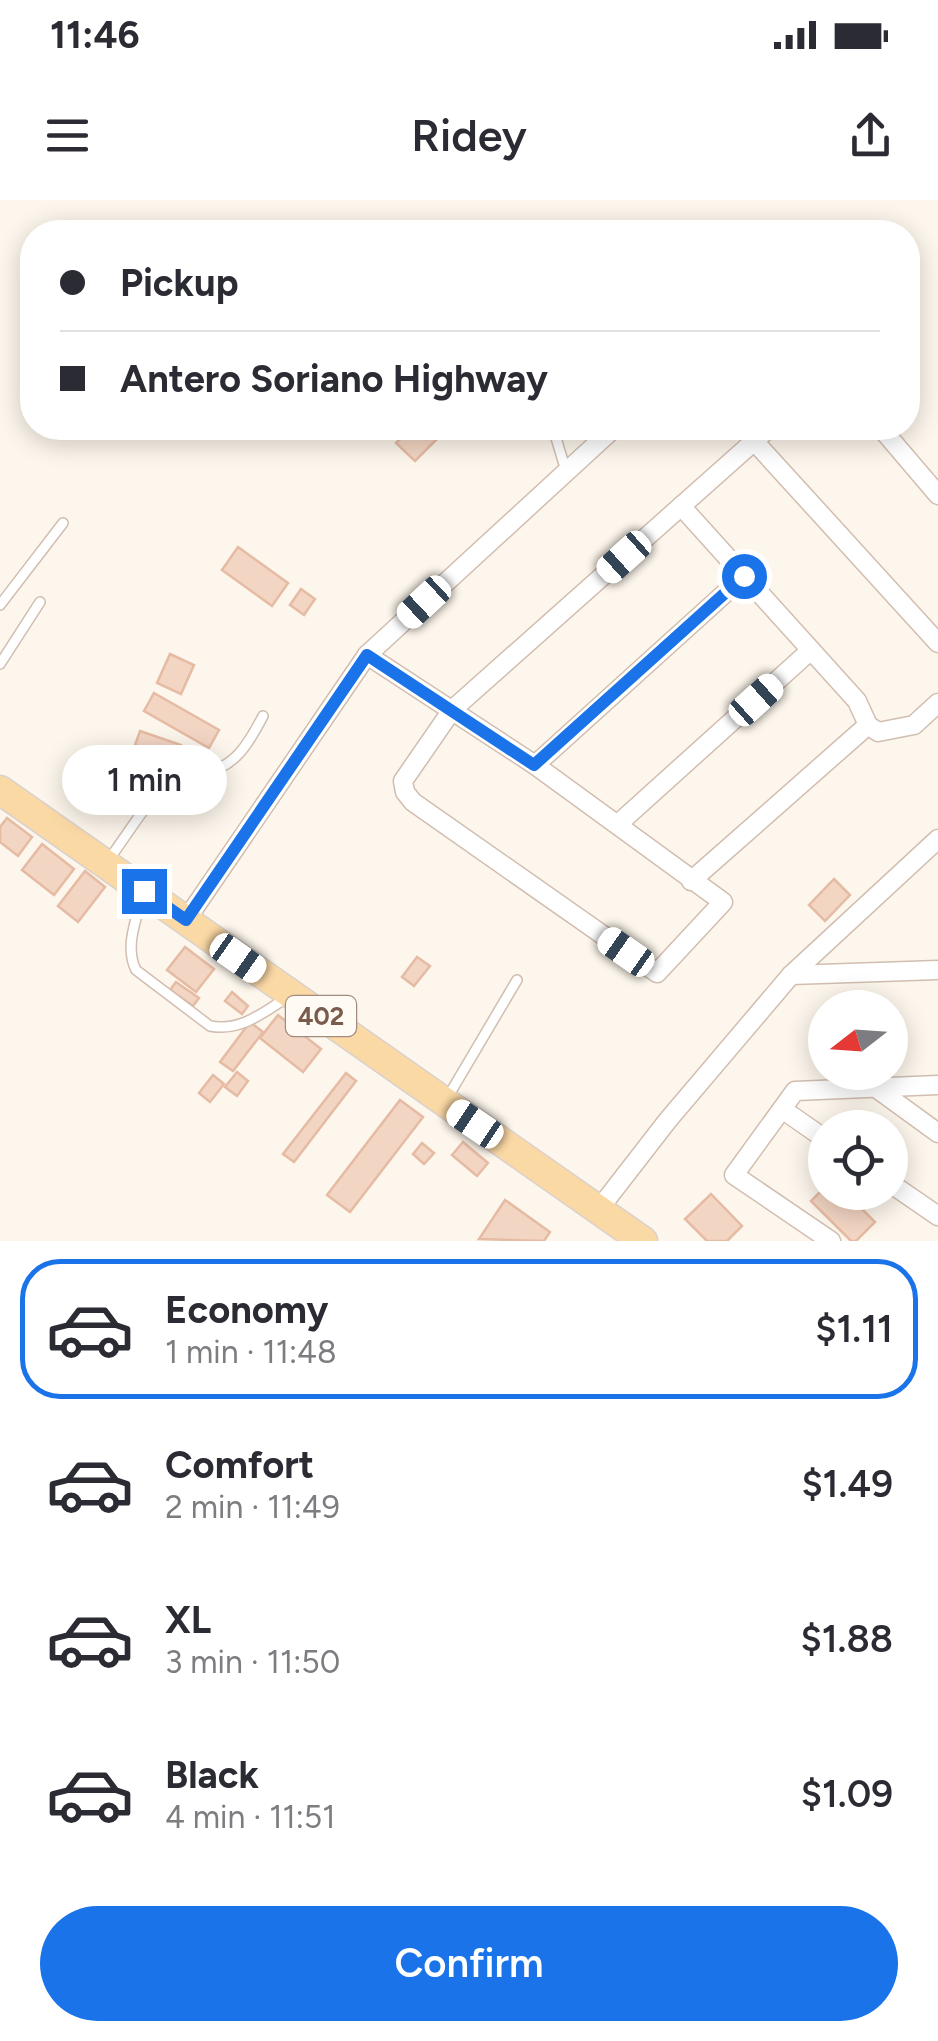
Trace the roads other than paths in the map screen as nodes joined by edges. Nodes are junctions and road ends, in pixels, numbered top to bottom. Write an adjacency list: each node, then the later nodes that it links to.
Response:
1 (557, 440): 5 (lane)
2 (601, 440): 5 (street)
3 (891, 440): 6 (street)
4 (754, 441): 7 (street); 12 (street)
5 (566, 471): 14 (street)
6 (938, 495)
7 (681, 506): 9 (street); 17 (street)
8 (63, 523): 11 (lane)
9 (744, 576): 13 (street); 20 (street)
10 (40, 602): 15 (lane)
11 (0, 605)
12 (938, 643)
13 (811, 650): 19 (street); 22 (street)
14 (367, 655): 17 (street); 27 (street)
15 (0, 664)
16 (938, 703): 19 (street)
17 (452, 710): 20 (street); 25 (street)
18 (263, 716): 24 (lane)
19 (868, 725): 25 (street)
20 (534, 765): 22 (street)
21 (0, 790): 24 (main road, 402)
22 (618, 824): 25 (street)
23 (936, 844): 29 (street)
24 (105, 864): 26 (main road, 402)
25 (690, 881)
26 (144, 891): 27 (main road, 402); 31 (lane)
27 (186, 920): 31 (main road, 402)
28 (938, 970): 29 (street)
29 (791, 975): 41 (street)
30 (516, 980): 36 (lane)
31 (291, 995): 36 (main road, 402)
32 (938, 1085): 33 (street)
33 (908, 1086)
34 (822, 1090): 37 (street)
35 (879, 1090): 39 (street)
36 (444, 1102): 41 (main road, 402)
37 (782, 1110): 38 (street); 44 (street)
38 (808, 1128)
39 (938, 1133)
40 (908, 1195): 42 (street)
41 (600, 1209): 43 (main road, 402)
42 (938, 1216)
43 (643, 1241)
44 (831, 1241)

